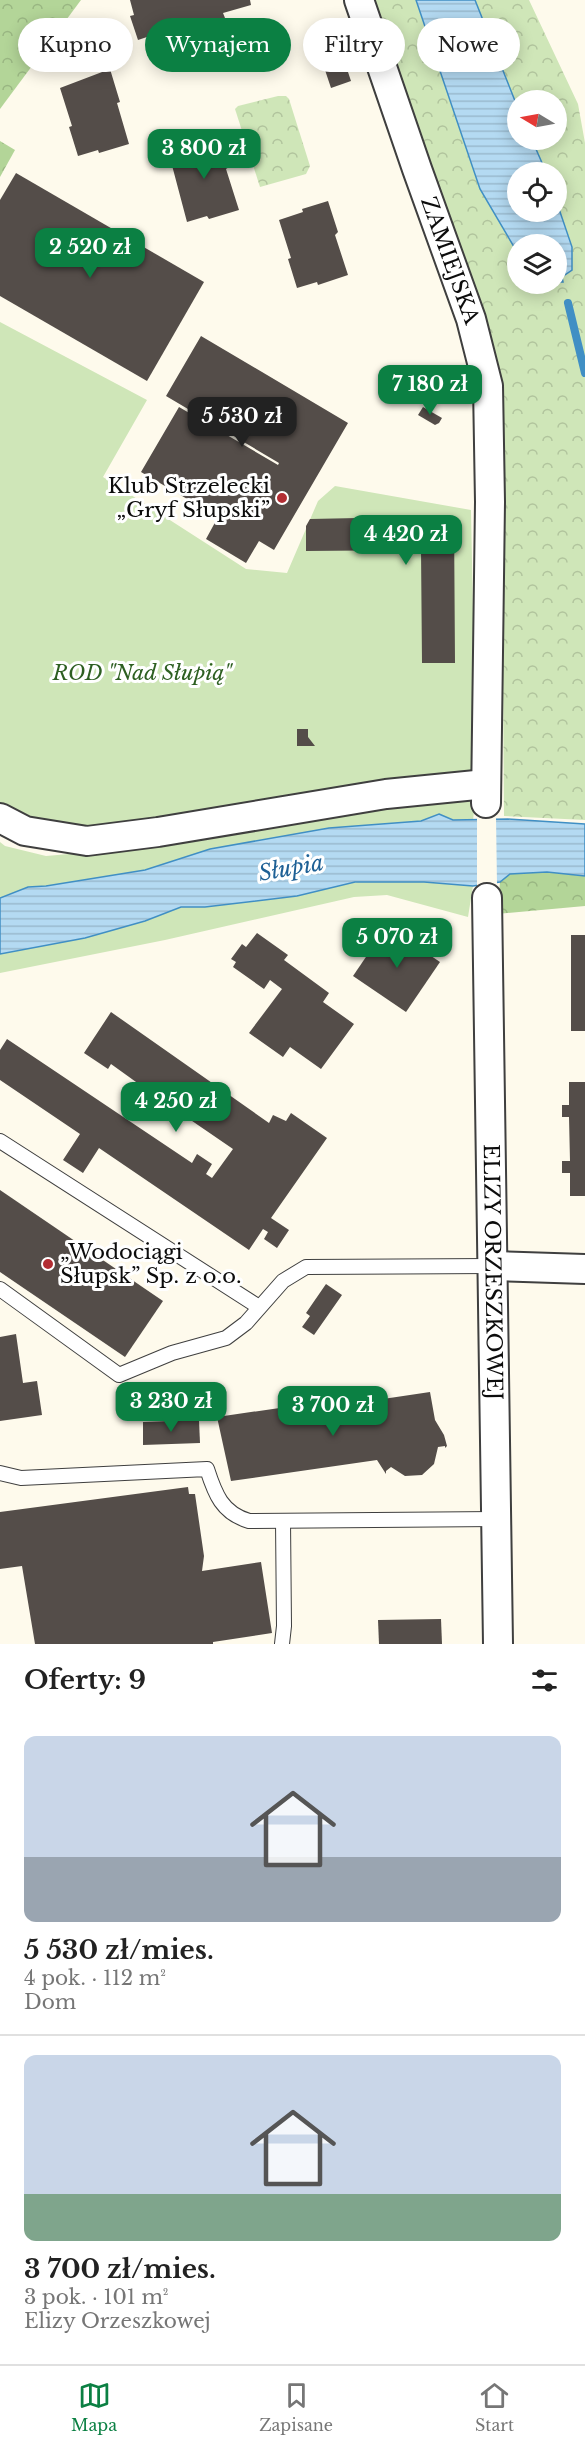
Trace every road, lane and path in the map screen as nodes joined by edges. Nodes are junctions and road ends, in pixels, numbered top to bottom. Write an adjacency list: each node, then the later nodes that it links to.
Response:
1 (359, 0): 2 (street, ZAMIEJSKA)
2 (0, 818)
3 (487, 898): 5 (street, ELIZY ORZESZKOWEJ)
4 (0, 1141): 8 (lane)
5 (492, 1266): 6 (street); 8 (lane); 10 (street, ELIZY ORZESZKOWEJ)
6 (585, 1269)
7 (0, 1289): 8 (lane)
8 (259, 1307)
9 (0, 1473): 11 (lane)
10 (496, 1520): 11 (lane); 13 (street, ELIZY ORZESZKOWEJ)
11 (283, 1521): 12 (lane)
12 (282, 1644)
13 (498, 1644)

